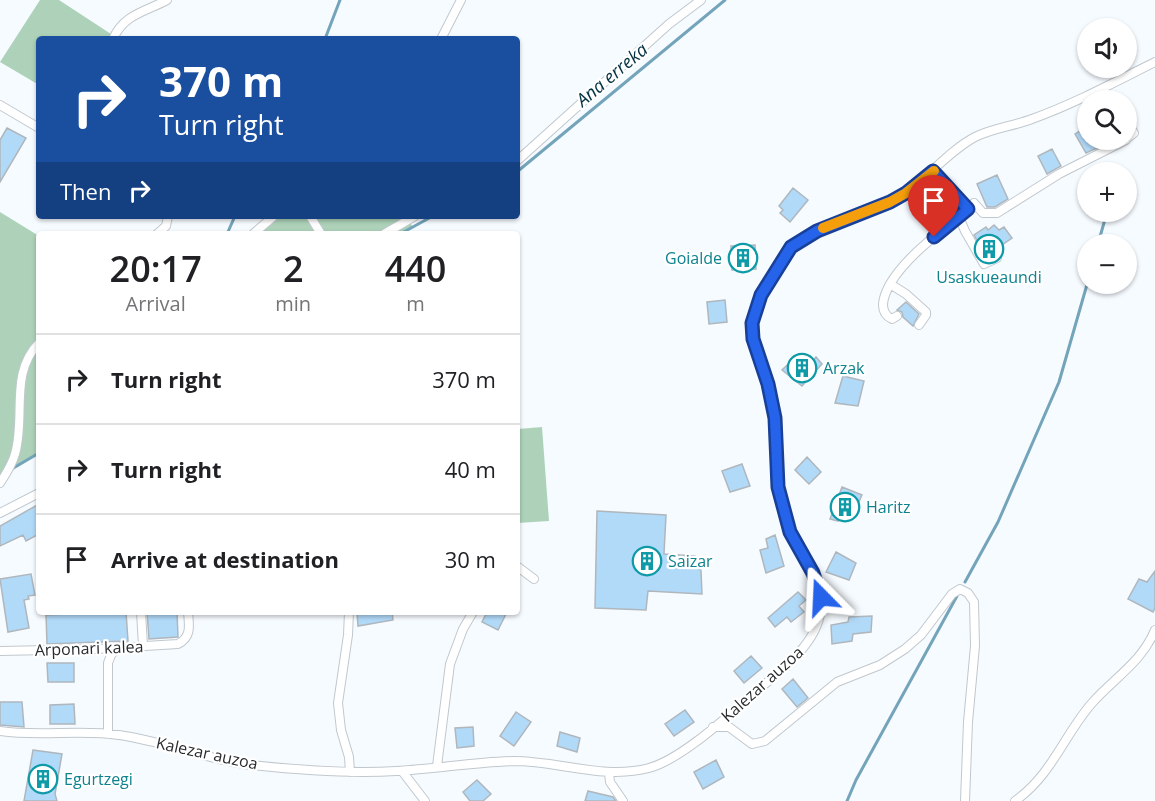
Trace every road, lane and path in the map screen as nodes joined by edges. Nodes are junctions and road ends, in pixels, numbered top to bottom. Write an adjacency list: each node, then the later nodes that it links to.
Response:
1 (167, 0): 4 (street)
2 (461, 0): 5 (street)
3 (702, 0): 10 (street)
4 (115, 36)
5 (443, 36)
6 (1155, 62): 11 (street, Kalezar auzoa)
7 (0, 105): 8 (street)
8 (36, 126)
9 (1105, 150): 12 (street)
10 (520, 158)
11 (933, 171): 12 (street); 38 (street, Kalezar auzoa)
12 (968, 209): 13 (street)
13 (959, 217): 18 (street); 19 (street)
14 (270, 219): 16 (street)
15 (410, 219): 17 (street)
16 (256, 231)
17 (389, 231)
18 (997, 258)
19 (890, 284): 20 (street); 21 (street)
20 (897, 316)
21 (919, 325)
22 (36, 346): 23 (street)
23 (0, 483)
24 (36, 495): 25 (street)
25 (0, 513)
26 (520, 568): 27 (street)
27 (534, 579)
28 (141, 615): 33 (street)
29 (188, 615): 33 (street, Arponari kalea)
30 (349, 615): 43 (street)
31 (471, 615): 41 (street)
32 (1155, 630): 49 (street)
33 (143, 646): 34 (street, Arponari kalea)
34 (118, 647): 35 (street, Arponari kalea); 37 (street)
35 (96, 649): 36 (street, Arponari kalea); 37 (street)
36 (0, 651)
37 (108, 663): 40 (street)
38 (712, 727): 44 (street, Kalezar auzoa); 45 (street, Kalezar auzoa)
39 (0, 731): 40 (street, Kalezar auzoa)
40 (108, 734): 43 (street, Kalezar auzoa)
41 (437, 766): 42 (street, Kalezar auzoa); 44 (street, Kalezar auzoa)
42 (402, 771): 43 (street, Kalezar auzoa); 46 (street)
43 (350, 772)
44 (609, 772): 47 (street)
45 (965, 798): 48 (street, Kalezar auzoa)
46 (425, 801)
47 (623, 801)
48 (958, 801)
49 (1015, 801)

